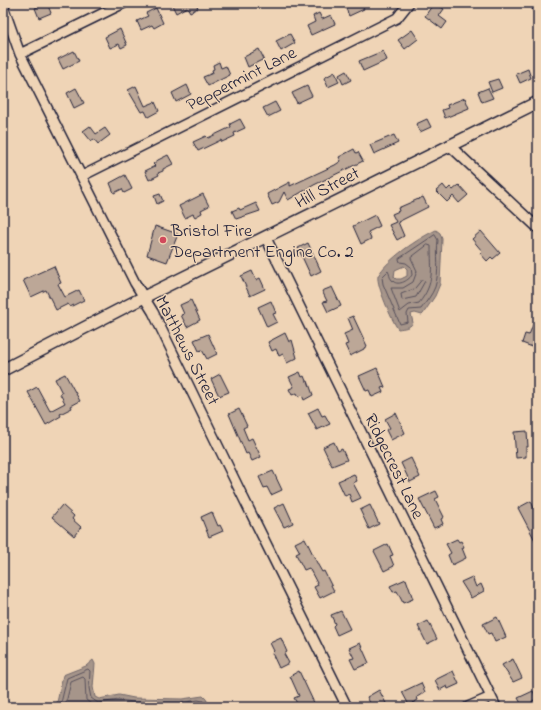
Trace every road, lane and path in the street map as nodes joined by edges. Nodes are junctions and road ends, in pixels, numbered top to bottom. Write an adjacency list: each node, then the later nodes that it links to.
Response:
1 (124, 3): 4 (street)
2 (409, 3): 7 (street, Peppermint Lane)
3 (3, 6): 4 (street, Matthews Street)
4 (20, 54): 7 (street, Matthews Street)
5 (538, 102): 6 (street, Hill Street)
6 (449, 145): 8 (street); 9 (street, Hill Street)
7 (82, 176): 10 (street, Matthews Street)
8 (538, 228)
9 (266, 238): 10 (street, Hill Street); 12 (street, Ridgecrest Lane)
10 (144, 297): 11 (street, Hill Street); 13 (street, Matthews Street)
11 (3, 370)
12 (491, 697): 14 (street); 15 (street, Ridgecrest Lane)
13 (347, 707)
14 (468, 707)
15 (496, 707)

